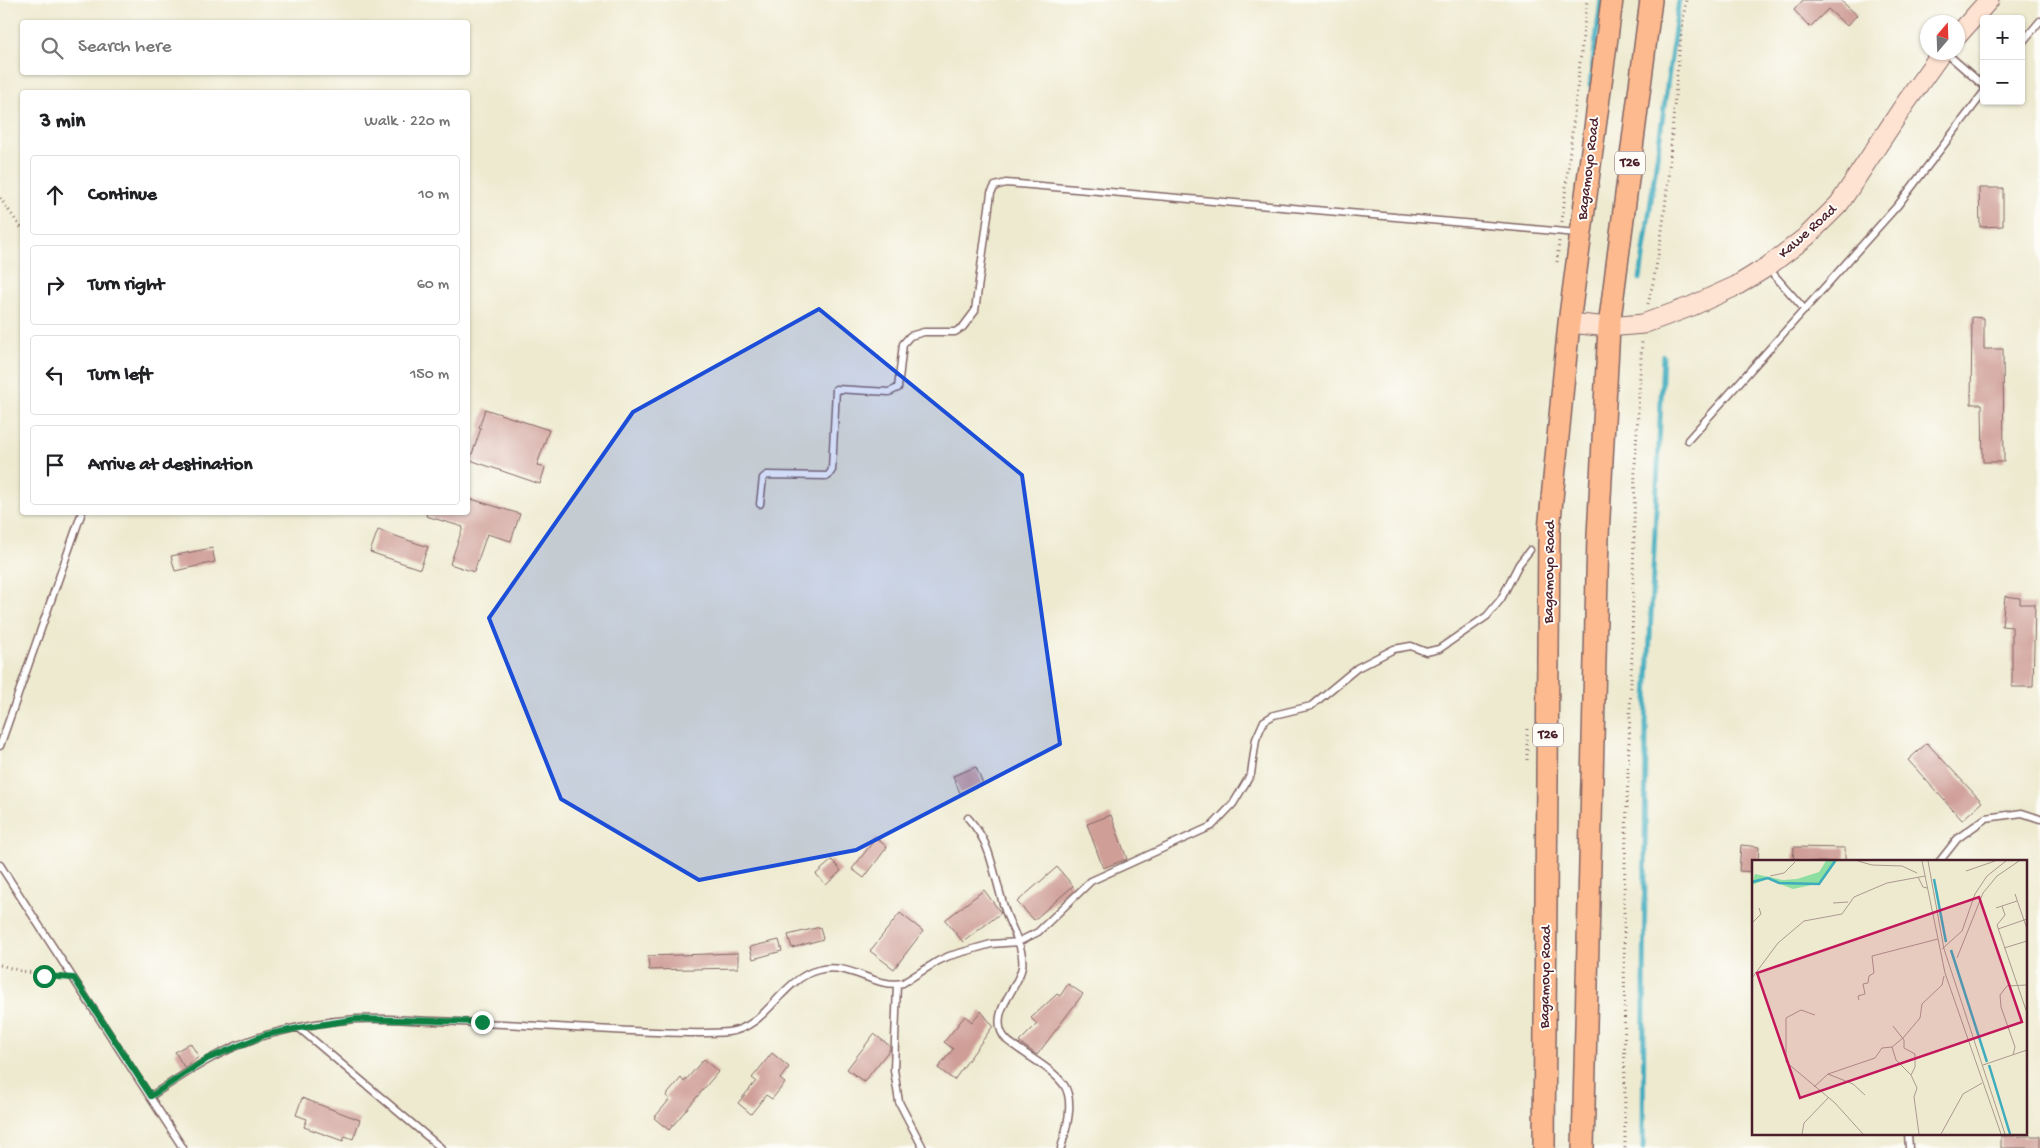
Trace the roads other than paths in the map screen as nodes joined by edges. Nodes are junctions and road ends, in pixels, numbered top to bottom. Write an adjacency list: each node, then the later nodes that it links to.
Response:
1 (1612, 0): 11 (highway, Bagamoyo Road / T26)
2 (1651, 0): 15 (highway, T26)
3 (1989, 0): 5 (main road)
4 (2040, 21): 6 (lane)
5 (1965, 27)
6 (2025, 39)
7 (1938, 60): 12 (main road, Kawe Road)
8 (1953, 60): 9 (lane)
9 (1980, 83)
10 (1980, 97): 13 (lane)
11 (1581, 233): 14 (highway, Bagamoyo Road / T26); 17 (lane)
12 (1766, 267): 13 (lane); 15 (main road, Kawe Road)
13 (1805, 310): 16 (lane)
14 (1569, 323): 15 (main road, Kawe Road); 33 (highway, Bagamoyo Road / T26)
15 (1609, 327): 34 (highway, T26)
16 (1688, 440)
17 (760, 504)
18 (81, 515): 20 (lane)
19 (1530, 550): 25 (lane)
20 (0, 746)
21 (968, 818): 25 (lane)
22 (2040, 819): 23 (lane)
23 (1941, 860)
24 (0, 865): 28 (lane)
25 (1018, 942): 26 (lane); 32 (lane)
26 (897, 984): 27 (lane); 31 (lane)
27 (299, 1028): 28 (lane); 30 (lane)
28 (151, 1096): 29 (lane)
29 (183, 1148)
30 (441, 1148)
31 (923, 1148)
32 (1061, 1148)
33 (1544, 1148)
34 (1583, 1148)

